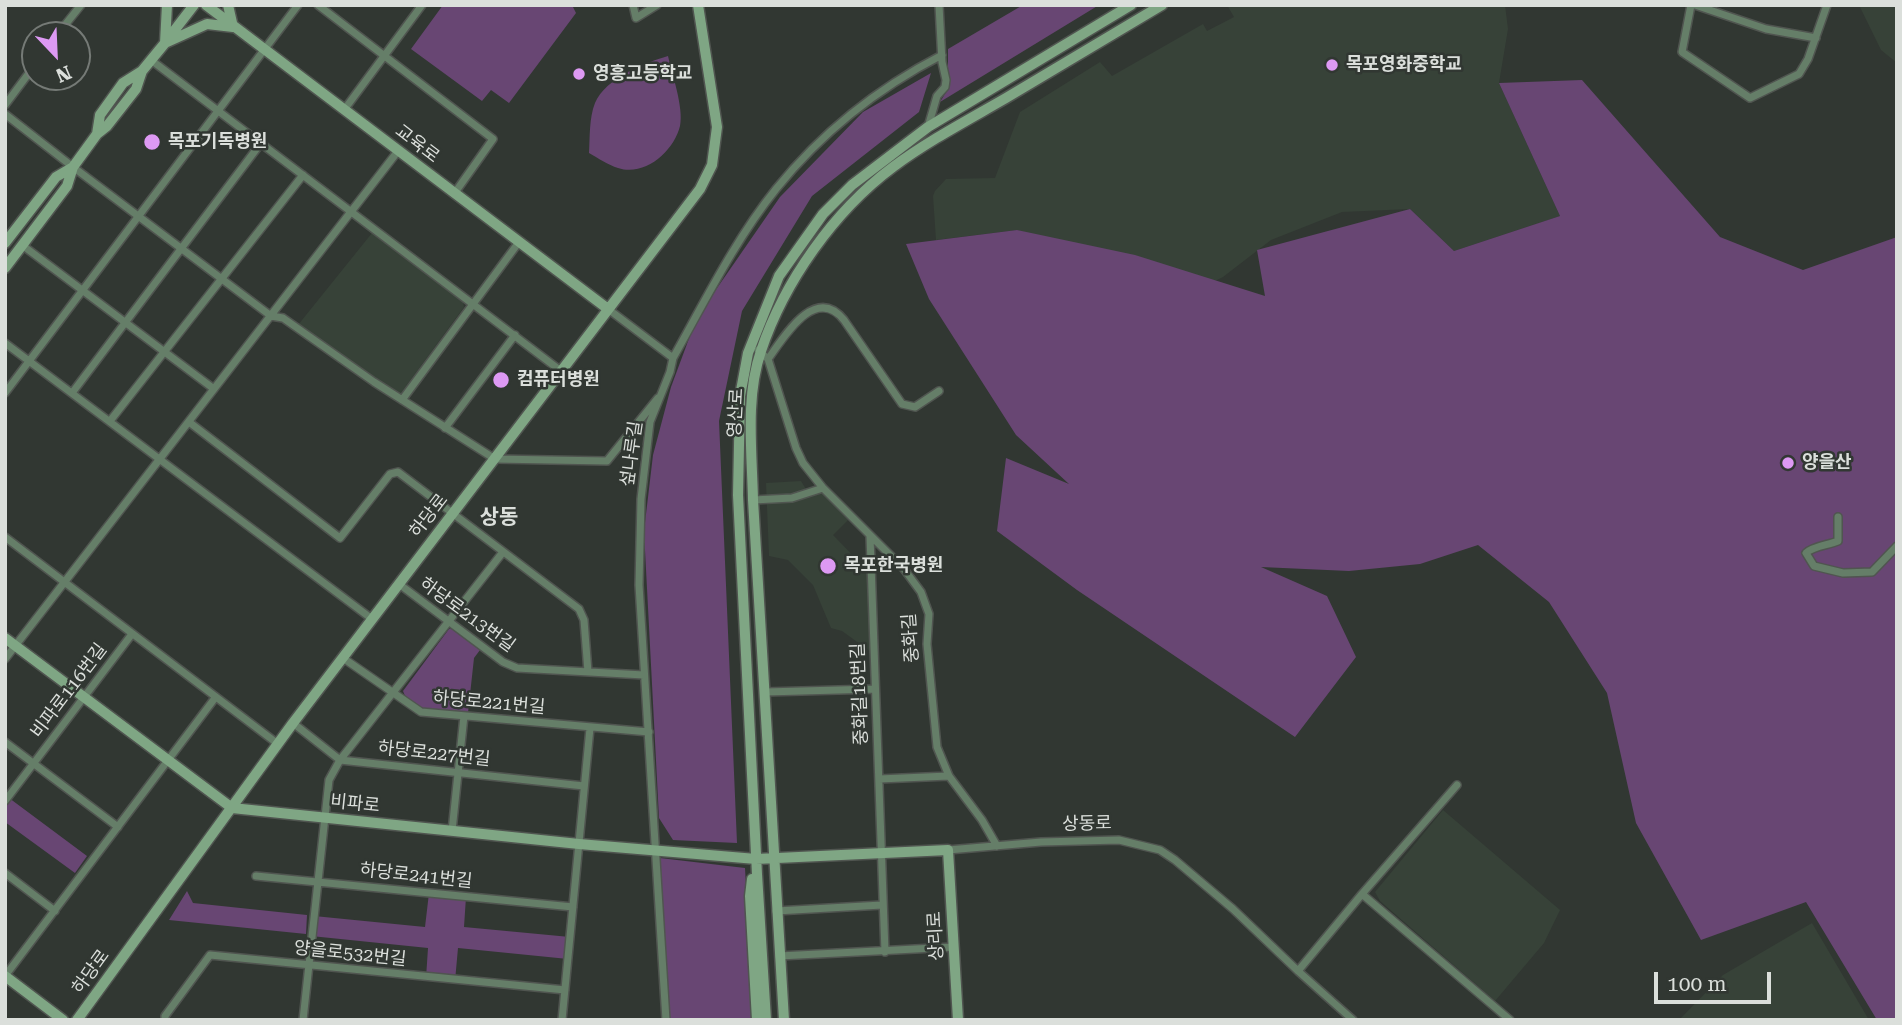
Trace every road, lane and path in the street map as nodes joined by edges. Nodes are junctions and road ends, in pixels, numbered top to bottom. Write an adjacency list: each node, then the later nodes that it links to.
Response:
1 (81, 5): 17 (street)
2 (167, 5): 20 (street)
3 (194, 5): 20 (street)
4 (206, 5): 18 (street, 교육로)
5 (228, 5): 18 (street)
6 (298, 5): 21 (street)
7 (318, 5): 23 (street)
8 (633, 5): 9 (street)
9 (657, 5)
10 (698, 5): 46 (street, 하당로)
11 (939, 5): 22 (street)
12 (1131, 5): 30 (street, 영산로)
13 (1162, 5): 52 (street, 영산로)
14 (1693, 5): 19 (street); 19 (street)
15 (1827, 5): 19 (street)
16 (418, 7): 23 (street)
17 (68, 21)
18 (233, 27): 20 (street); 21 (street, 교육로)
19 (1816, 38)
20 (165, 43): 24 (street)
21 (263, 50): 27 (street); 28 (street, 교육로)
22 (942, 55): 30 (street); 53 (street, 섶나루길)
23 (384, 56): 28 (street); 35 (street)
24 (151, 60): 27 (street); 33 (street)
25 (21, 84): 26 (street)
26 (5, 105)
27 (218, 110): 31 (street); 37 (street)
28 (344, 110): 32 (street, 교육로)
29 (5, 114): 33 (street)
30 (928, 127): 52 (street, 영산로)
31 (261, 143): 34 (street); 41 (street)
32 (398, 151): 35 (street, 교육로); 36 (street)
33 (73, 167): 37 (street); 39 (street); 40 (street)
34 (303, 175): 36 (street); 43 (street)
35 (454, 194): 38 (street, 교육로)
36 (352, 212): 45 (street); 47 (street)
37 (139, 215): 41 (street); 44 (street)
38 (519, 242): 45 (street); 46 (street, 교육로)
39 (5, 243)
40 (22, 245): 42 (street); 44 (street)
41 (182, 248): 43 (street); 48 (street)
42 (5, 268)
43 (222, 278): 47 (street); 51 (street)
44 (82, 290): 48 (street); 54 (street)
45 (473, 304): 49 (street); 61 (street)
46 (608, 309): 53 (street); 55 (street, 하당로)
47 (271, 316): 56 (street); 61 (street)
48 (125, 323): 51 (street); 59 (street)
49 (515, 335): 55 (street); 64 (street)
50 (5, 343): 54 (street)
51 (164, 352): 56 (street); 62 (street)
52 (760, 352): 57 (street); 67 (street, 중화길); 68 (street, 영산로); 115 (street, 영산로)
53 (673, 358): 60 (street, 섶나루길)
54 (29, 360): 58 (street); 59 (street)
55 (561, 371): 66 (street, 하당로)
56 (214, 389): 63 (street)
57 (939, 391)
58 (5, 393)
59 (72, 393): 62 (street)
60 (660, 396): 66 (street); 85 (street, 섶나루길)
61 (402, 400): 64 (street)
62 (110, 421): 65 (street)
63 (189, 422): 65 (street); 69 (street)
64 (445, 428): 66 (street)
65 (160, 459): 75 (street); 77 (street)
66 (495, 459): 69 (street, 하당로)
67 (823, 488): 68 (street); 71 (street, 중화길)
68 (753, 500): 87 (street, 영산로)
69 (453, 514): 74 (street); 76 (street, 하당로)
70 (1838, 517): 73 (street)
71 (870, 535): 86 (street, 중화길18번길); 101 (street, 중화길)
72 (5, 537): 75 (street)
73 (1897, 547)
74 (503, 552): 78 (street); 84 (street)
75 (65, 582): 79 (street); 81 (street)
76 (399, 584): 77 (street, 하당로); 78 (street, 하당로213번길)
77 (372, 619): 82 (street, 하당로)
78 (450, 622): 84 (street, 하당로213번길); 88 (street)
79 (132, 634): 89 (street, 비파로116번길); 90 (street)
80 (5, 638): 81 (street)
81 (15, 646): 83 (street); 89 (street)
82 (343, 658): 88 (street, 하당로221번길); 92 (street, 하당로)
83 (5, 659)
84 (588, 672): 85 (street, 하당로213번길)
85 (645, 676): 94 (street, 섶나루길)
86 (875, 689): 87 (street); 102 (street, 중화길18번길)
87 (765, 692): 116 (street, 영산로)
88 (393, 694): 91 (street, 하당로221번길); 98 (street)
89 (84, 698): 97 (street); 99 (street, 비파로116번길)
90 (215, 698): 96 (street); 97 (street)
91 (464, 716): 93 (street, 하당로221번길); 100 (street)
92 (293, 723): 96 (street, 하당로); 98 (street)
93 (590, 728): 94 (street, 하당로221번길); 104 (street)
94 (649, 732): 112 (street, 섶나루길)
95 (5, 741): 99 (street)
96 (278, 744): 106 (street, 하당로)
97 (168, 760): 106 (street); 108 (street)
98 (340, 760): 100 (street, 하당로227번길); 107 (street)
99 (34, 763): 105 (street, 비파로116번길); 108 (street)
100 (458, 772): 104 (street, 하당로227번길); 109 (street)
101 (948, 776): 102 (street); 111 (street, 중화길)
102 (879, 779): 114 (street, 중화길18번길)
103 (1457, 785): 120 (street)
104 (584, 786): 110 (street)
105 (5, 801)
106 (232, 808): 107 (street, 비파로); 133 (street, 하당로)
107 (324, 818): 109 (street, 비파로); 119 (street)
108 (118, 827): 123 (street)
109 (452, 831): 110 (street, 비파로)
110 (579, 844): 112 (street, 비파로); 122 (street)
111 (997, 846): 113 (street, 상동로); 129 (street, 상동로)
112 (654, 850): 115 (street, 비파로); 137 (street, 섶나루길)
113 (948, 850): 114 (street, 상동로); 125 (street, 상리로)
114 (881, 853): 116 (street, 상동로); 121 (street, 중화길18번길)
115 (756, 859): 116 (street, 상동로); 138 (street); 139 (street, 영산로)
116 (773, 860): 124 (street, 영산로)
117 (5, 873): 123 (street)
118 (256, 876): 119 (street, 하당로241번길)
119 (317, 882): 122 (street, 하당로241번길); 128 (street)
120 (1362, 894): 129 (street); 143 (street)
121 (881, 905): 124 (street); 126 (street, 중화길18번길)
122 (573, 907): 131 (street)
123 (54, 911): 130 (street)
124 (776, 911): 127 (street, 영산로)
125 (954, 947): 126 (street); 141 (street, 상리로)
126 (885, 952): 127 (street)
127 (779, 956): 140 (street, 영산로)
128 (308, 966): 131 (street, 양을로532번길); 134 (street, 양을로532번길); 135 (street)
129 (1298, 971): 142 (street, 상동로)
130 (5, 976): 132 (street)
131 (565, 990): 136 (street)
132 (63, 1020)
133 (77, 1020)
134 (165, 1020)
135 (303, 1020)
136 (562, 1020)
137 (666, 1020)
138 (757, 1020)
139 (766, 1020)
140 (784, 1020)
141 (958, 1020)
142 (1353, 1020)
143 (1510, 1020)

